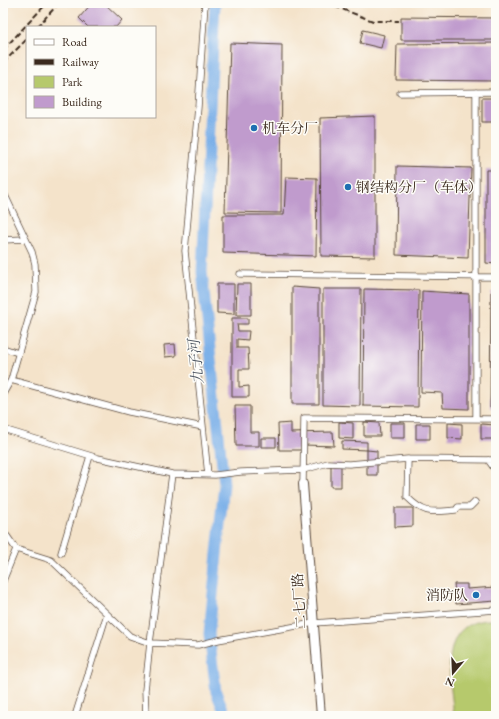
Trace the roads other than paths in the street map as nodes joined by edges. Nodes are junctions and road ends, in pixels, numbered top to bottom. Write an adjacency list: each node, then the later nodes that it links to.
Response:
1 (205, 3): 17 (street)
2 (476, 92): 3 (street); 4 (street); 9 (street)
3 (496, 92)
4 (400, 93)
5 (3, 191): 6 (street)
6 (25, 239): 7 (street); 12 (street)
7 (3, 240)
8 (240, 274): 9 (street)
9 (477, 277): 10 (street); 15 (street)
10 (496, 278)
11 (3, 348): 12 (street)
12 (18, 353): 13 (street)
13 (11, 380): 14 (street); 17 (street)
14 (3, 394)
15 (476, 419): 16 (street); 23 (street)
16 (496, 419)
17 (203, 427): 26 (street)
18 (3, 429): 19 (street)
19 (90, 456): 25 (street); 31 (street)
20 (408, 459): 21 (street); 23 (street); 28 (street)
21 (488, 460): 22 (street); 24 (street)
22 (496, 460)
23 (303, 470): 26 (street); 27 (street)
24 (496, 471)
25 (172, 474): 26 (street); 36 (street)
26 (208, 475)
27 (303, 484): 35 (street, 二七厂路)
28 (475, 502)
29 (3, 535): 30 (street)
30 (16, 549): 32 (street); 34 (street)
31 (61, 553)
32 (3, 580)
33 (496, 610): 35 (street)
34 (107, 614): 36 (street); 37 (street)
35 (314, 623): 36 (street); 39 (street, 二七厂路)
36 (150, 642): 38 (street)
37 (75, 716)
38 (146, 716)
39 (321, 716)

